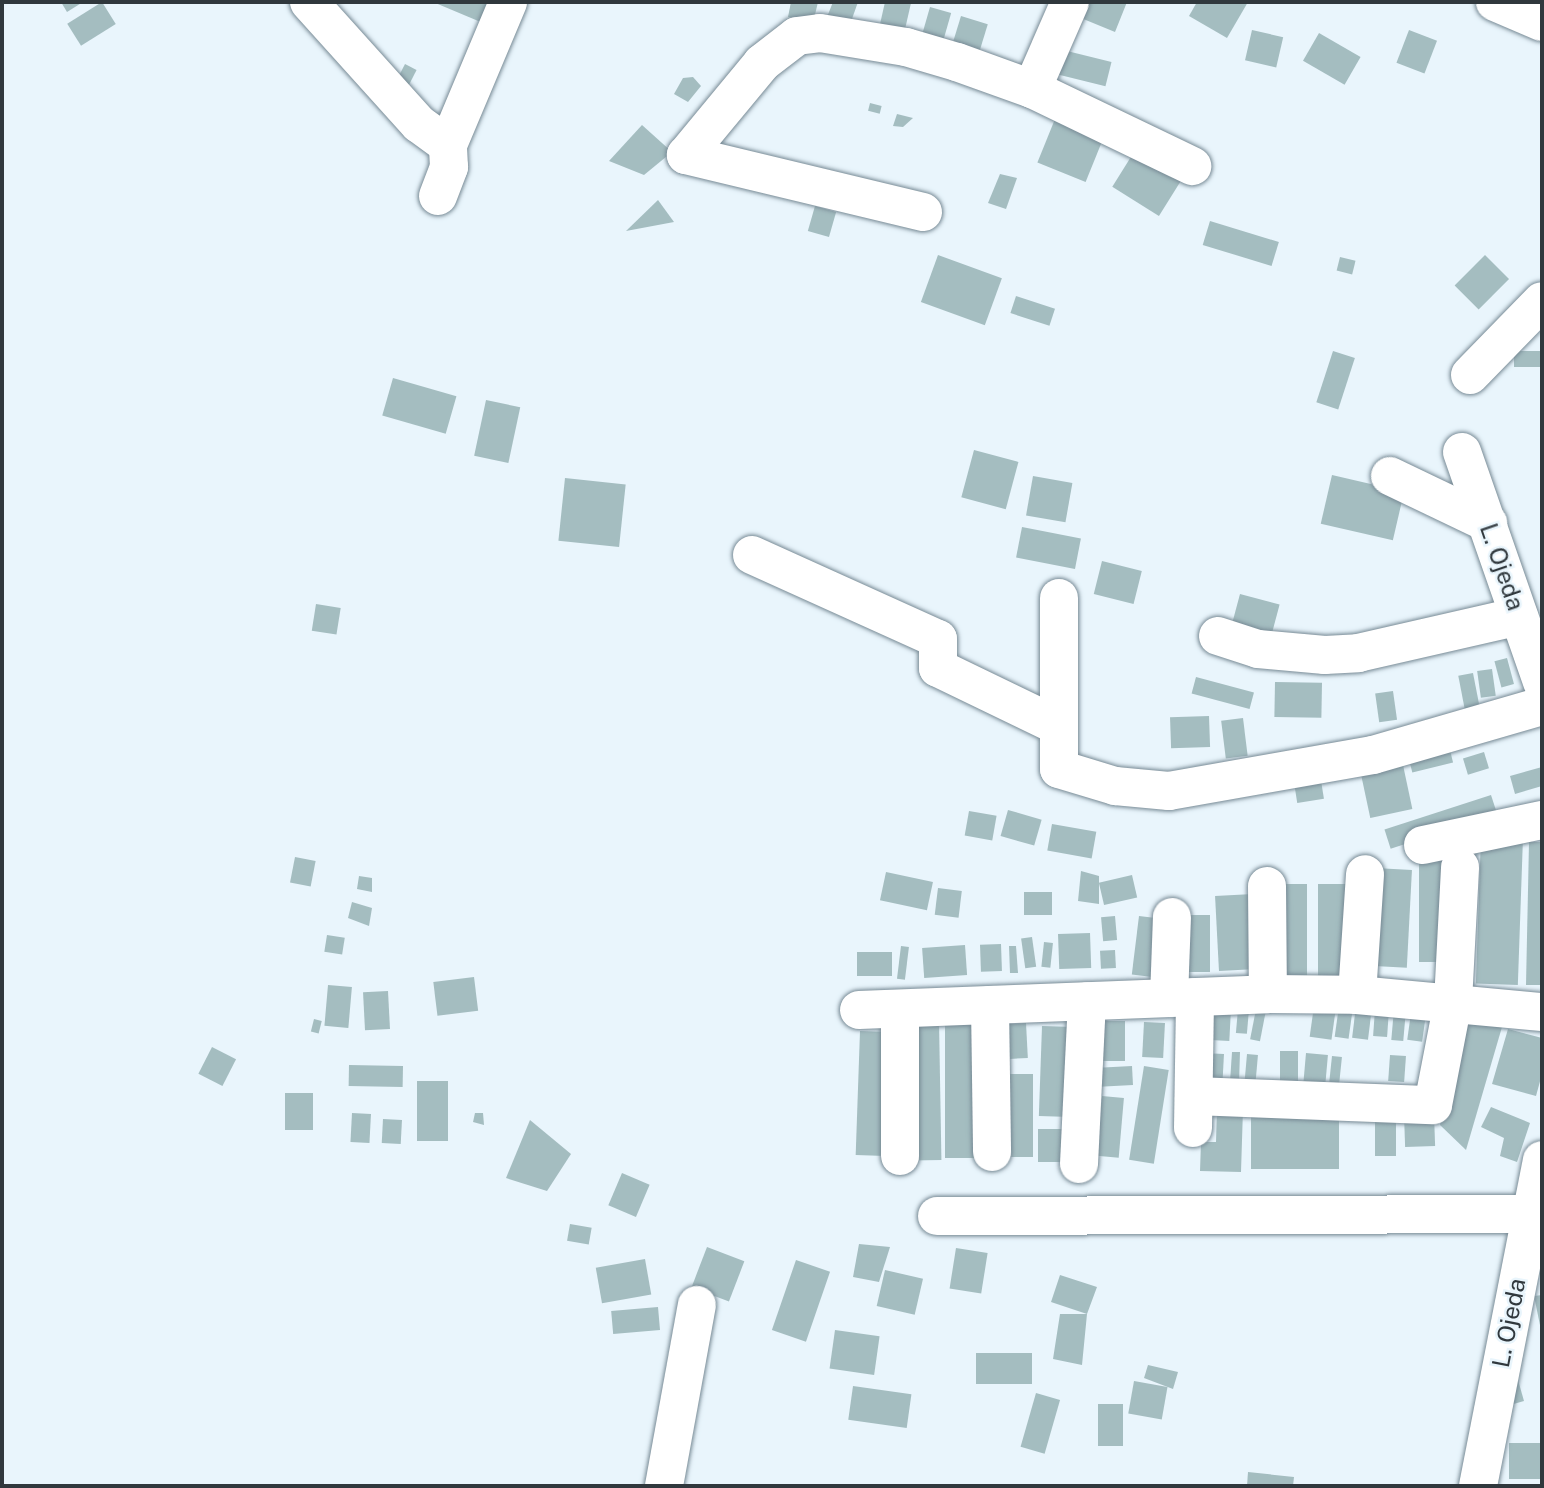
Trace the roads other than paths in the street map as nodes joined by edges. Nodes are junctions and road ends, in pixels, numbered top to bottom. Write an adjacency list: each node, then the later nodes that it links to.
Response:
1 (309, 2): 7 (street)
2 (508, 2): 7 (street)
3 (1070, 2): 6 (street)
4 (1495, 2): 5 (street)
5 (1542, 22)
6 (1032, 89): 8 (street); 10 (street)
7 (449, 145): 9 (street)
8 (1192, 166)
9 (438, 196)
10 (923, 212)
11 (1542, 301): 12 (street)
12 (1469, 375)
13 (1462, 452): 15 (street, L. Ojeda)
14 (1390, 475): 15 (street)
15 (1488, 523): 18 (street, L. Ojeda)
16 (752, 555): 22 (street)
17 (1059, 598): 22 (street)
18 (1519, 616): 19 (street); 20 (street, L. Ojeda)
19 (1218, 636)
20 (1542, 682)
21 (1542, 706): 22 (street)
22 (1056, 726)
23 (1542, 820): 24 (street)
24 (1423, 845)
25 (1460, 867): 33 (street)
26 (1365, 874): 30 (street)
27 (1267, 886): 29 (street)
28 (1172, 917): 31 (street)
29 (1268, 994): 30 (street); 31 (street)
30 (1357, 995): 33 (street)
31 (1182, 997): 32 (street); 33 (street)
32 (1087, 1001): 34 (street); 41 (street)
33 (1453, 1002): 37 (street)
34 (990, 1005): 35 (street); 38 (street)
35 (900, 1009): 36 (street); 39 (street)
36 (859, 1010)
37 (1542, 1012)
38 (992, 1152)
39 (900, 1156)
40 (1542, 1160): 42 (street, L. Ojeda)
41 (1079, 1164)
42 (1530, 1214): 43 (street); 44 (street, L. Ojeda)
43 (937, 1216)
44 (1530, 1280): 47 (street, L. Ojeda)
45 (697, 1305): 46 (street)
46 (664, 1486)
47 (1478, 1486)

